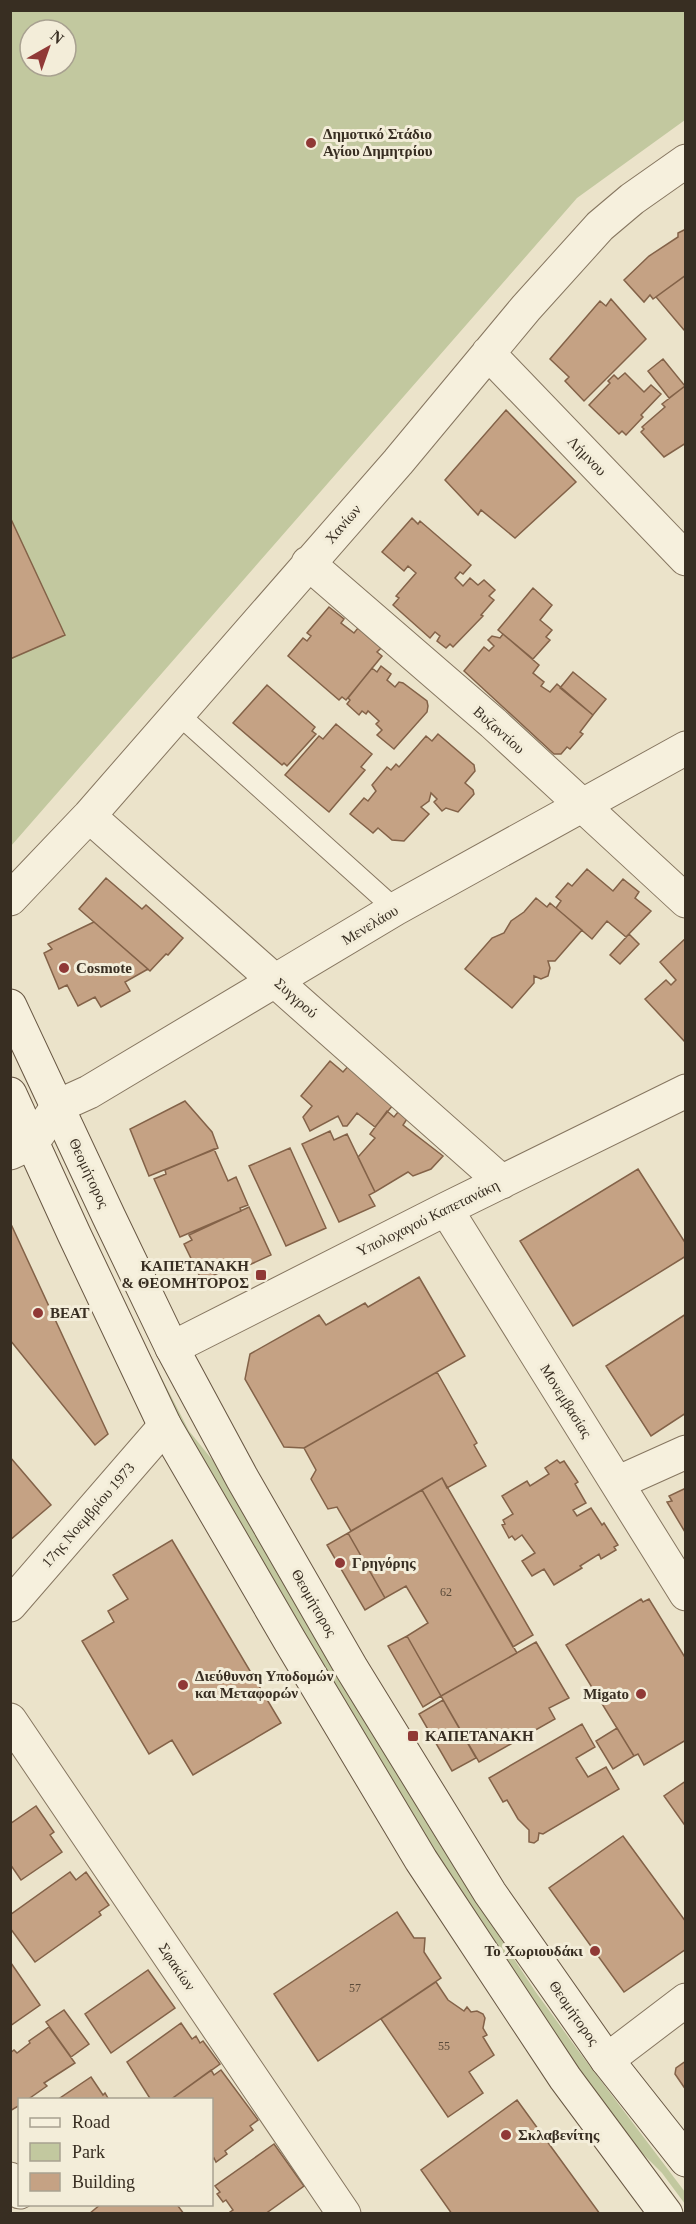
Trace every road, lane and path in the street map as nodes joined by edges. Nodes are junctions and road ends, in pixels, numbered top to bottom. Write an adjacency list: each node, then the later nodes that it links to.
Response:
1 (686, 161): 2 (street, Χανίων)
2 (488, 353): 3 (street, Λήμνου); 4 (street, Χανίων)
3 (686, 559)
4 (308, 563): 5 (street, Χανίων); 7 (street, Βυζαντίου)
5 (177, 713): 8 (street, Χανίων); 11 (lane)
6 (686, 748): 7 (street, Μενελάου)
7 (580, 805): 10 (street, Βυζαντίου); 11 (street, Μενελάου)
8 (88, 816): 9 (street, Χανίων); 12 (street, Συγγρού)
9 (10, 899)
10 (686, 901)
11 (395, 909): 12 (street, Μενελάου)
12 (277, 981): 16 (street, Μενελάου); 18 (street, Συγγρού)
13 (10, 1006): 16 (street, Θεομήτορος)
14 (686, 1091): 18 (street, Υπολοχαγού Καπετανάκη)
15 (12, 1100): 16 (street); 17 (street)
16 (58, 1106): 17 (street); 20 (street, Θεομήτορος)
17 (21, 1148): 21 (street)
18 (502, 1182): 19 (street, Υπολοχαγού Καπετανάκη)
19 (446, 1209): 20 (street, Υπολοχαγού Καπετανάκη); 23 (street, Μονεμβασίας)
20 (172, 1347): 28 (street, Θεομήτορος)
21 (165, 1426): 25 (street, 17ης Νοεμβρίου 1973); 31 (street)
22 (686, 1452): 23 (street)
23 (617, 1483): 24 (street, Μονεμβασίας)
24 (686, 1594)
25 (10, 1605)
26 (10, 1720): 30 (street, Σφακίων)
27 (686, 2000): 28 (street)
28 (607, 2060): 29 (street, Θεομήτορος)
29 (686, 2160)
30 (344, 2214)
31 (666, 2214)

